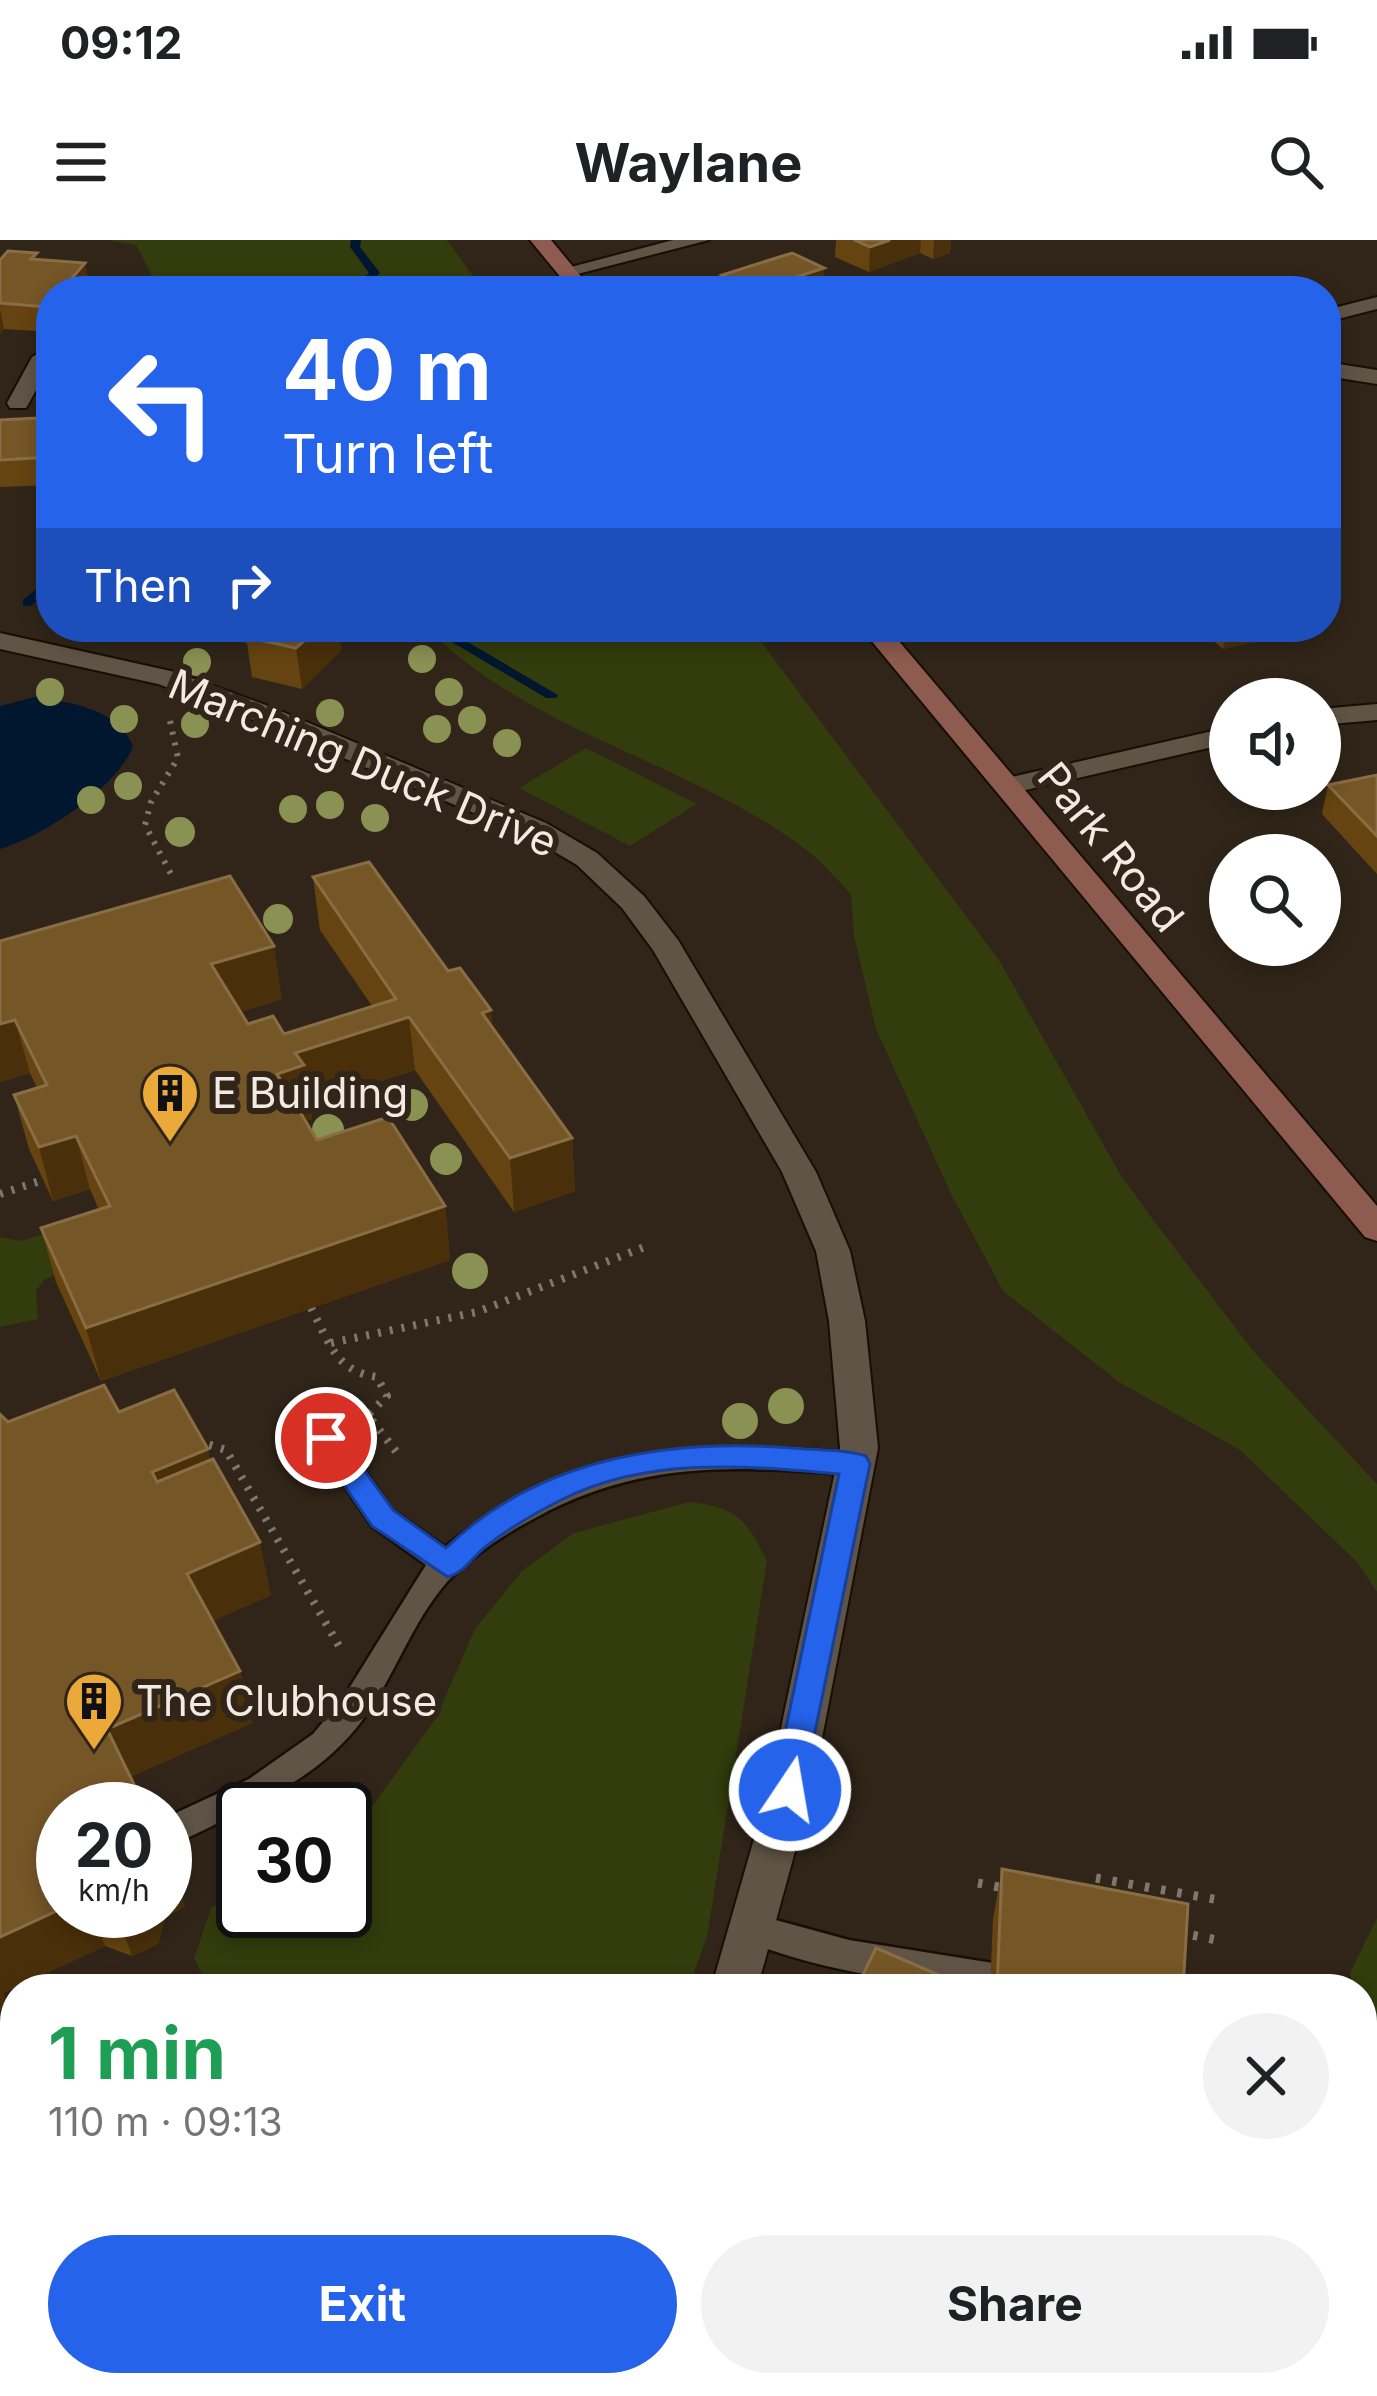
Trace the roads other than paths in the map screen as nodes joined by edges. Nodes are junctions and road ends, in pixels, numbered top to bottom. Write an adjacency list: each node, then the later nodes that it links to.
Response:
1 (540, 240): 3 (main road)
2 (699, 240): 3 (street)
3 (566, 272): 4 (main road)
4 (570, 276)
5 (1377, 304): 6 (street)
6 (1341, 312)
7 (36, 369): 11 (street)
8 (1341, 371): 9 (street)
9 (1377, 377)
10 (0, 379): 11 (street)
11 (30, 380): 12 (street)
12 (18, 403)
13 (0, 641): 21 (street, Marching Duck Drive)
14 (886, 642): 18 (main road, Park Road)
15 (1377, 712): 16 (street)
16 (1341, 715)
17 (1209, 740): 18 (street)
18 (1008, 786): 19 (main road, Park Road)
19 (1377, 1229)
20 (326, 1438): 22 (lane)
21 (856, 1464): 22 (lane); 24 (street, Marching Duck Drive)
22 (448, 1565): 23 (lane)
23 (192, 1820)
24 (754, 1929): 25 (street, Marching Duck Drive); 26 (lane)
25 (739, 1974)
26 (961, 1974)

